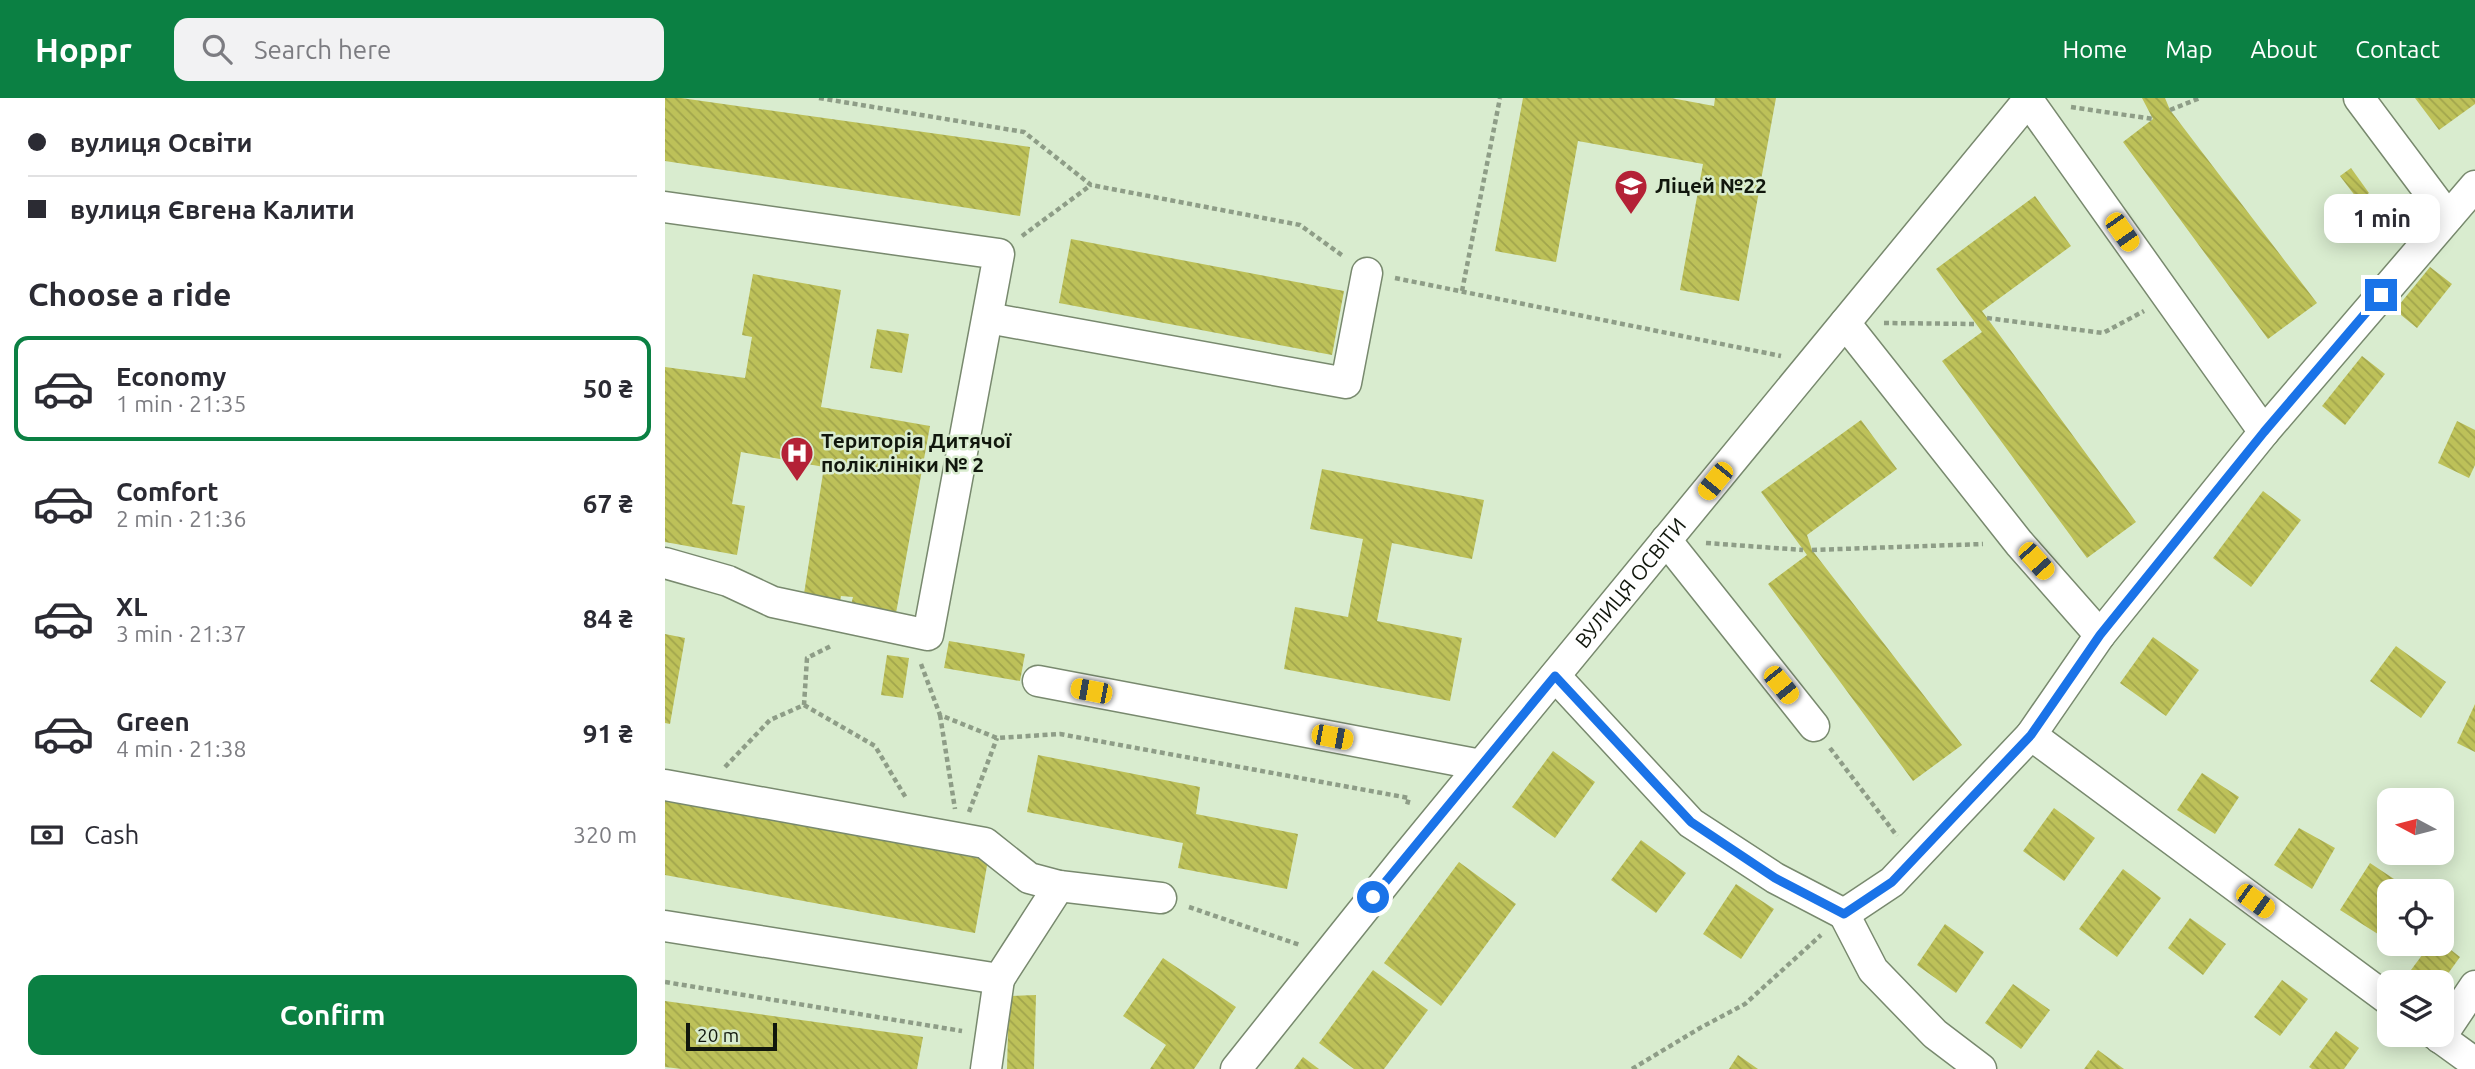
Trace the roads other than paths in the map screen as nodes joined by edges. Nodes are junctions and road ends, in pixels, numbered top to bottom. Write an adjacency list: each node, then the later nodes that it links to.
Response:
1 (2359, 98): 5 (street)
2 (2029, 99): 8 (street, ВУЛИЦЯ ОСВІТИ); 9 (street)
3 (2475, 186): 5 (street)
4 (665, 207): 7 (street)
5 (2448, 217): 9 (street)
6 (1367, 273): 7 (street)
7 (988, 318): 11 (street)
8 (1845, 323): 10 (street, ВУЛИЦЯ ОСВІТИ); 12 (street)
9 (2264, 432): 12 (street)
10 (1666, 540): 13 (street, ВУЛИЦЯ ОСВІТИ); 15 (street)
11 (665, 564)
12 (2100, 635): 16 (street)
13 (1555, 676): 17 (street, ВУЛИЦЯ ОСВІТИ); 21 (street)
14 (1038, 681): 17 (street)
15 (1814, 726)
16 (2031, 735): 21 (street); 25 (street)
17 (1481, 765): 30 (street, ВУЛИЦЯ ОСВІТИ)
18 (665, 785): 19 (street)
19 (1059, 886): 20 (street); 23 (street)
20 (1161, 898)
21 (1844, 914): 31 (street)
22 (665, 926): 23 (street)
23 (999, 979): 29 (street)
24 (2475, 986): 26 (street)
25 (2377, 991)
26 (2454, 1014)
27 (2452, 1047): 28 (street)
28 (2475, 1063)
29 (986, 1069)
30 (1236, 1069)
31 (1981, 1069)

